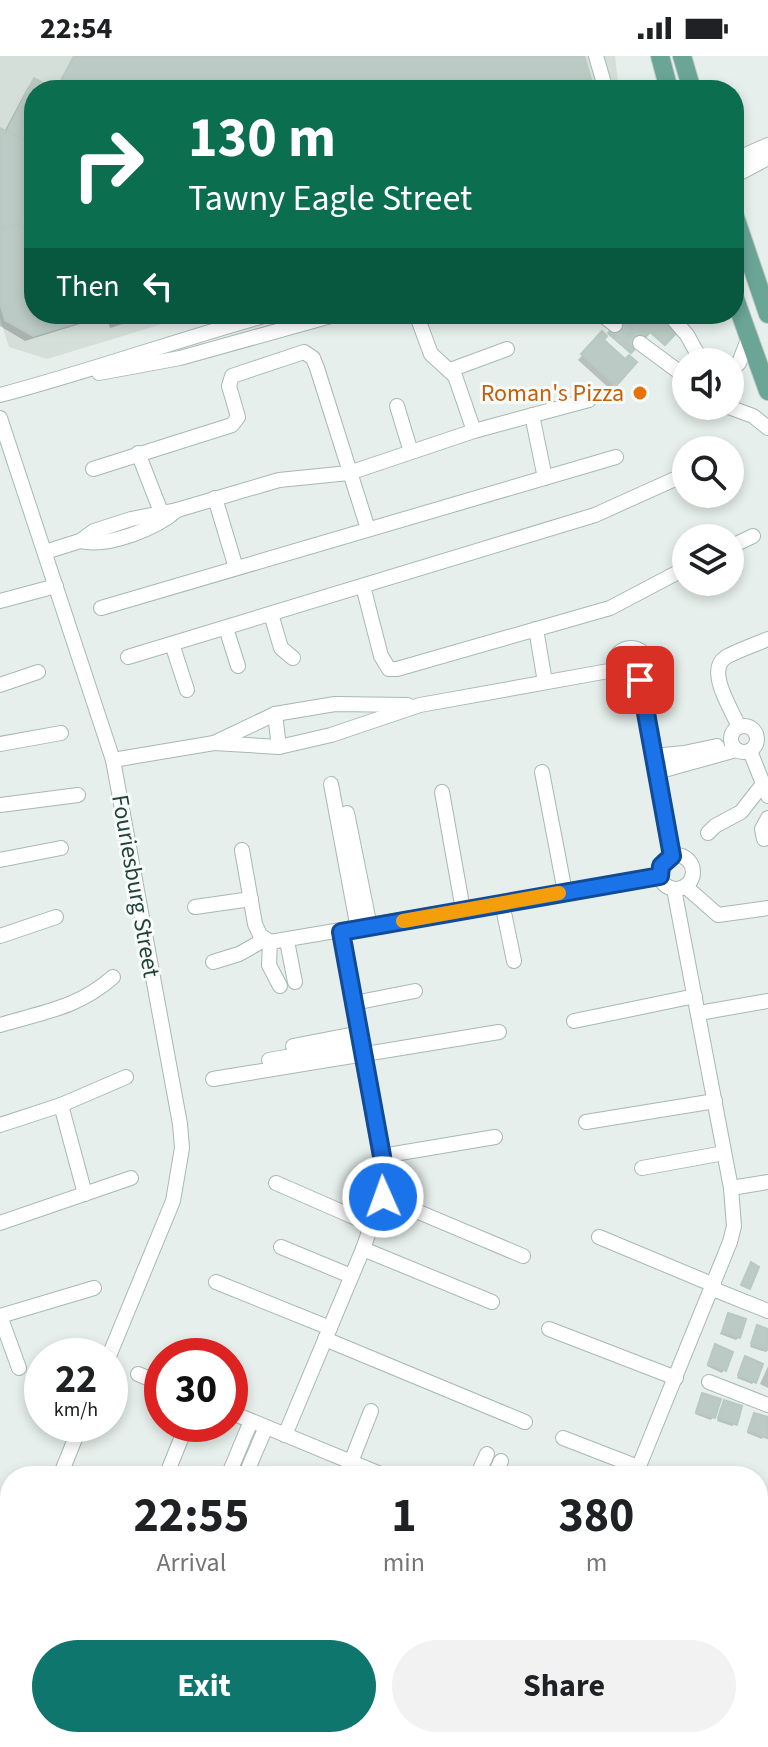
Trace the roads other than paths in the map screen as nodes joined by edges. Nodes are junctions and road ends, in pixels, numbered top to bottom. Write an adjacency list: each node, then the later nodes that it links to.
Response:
1 (596, 56): 4 (street)
2 (660, 56): 5 (main road)
3 (682, 56): 6 (main road)
4 (603, 80)
5 (666, 80)
6 (689, 80)
7 (768, 145): 8 (street)
8 (744, 156)
9 (768, 158): 10 (street)
10 (744, 171)
11 (744, 243): 12 (main road)
12 (768, 314)
13 (237, 324): 25 (street)
14 (302, 324): 25 (street)
15 (420, 324): 24 (street)
16 (678, 324): 20 (street)
17 (743, 324): 18 (main road)
18 (748, 339): 22 (street); 26 (main road)
19 (640, 343): 23 (street)
20 (694, 348)
21 (507, 349): 24 (street)
22 (744, 350)
23 (672, 367)
24 (450, 370): 34 (street)
25 (74, 376): 27 (street)
26 (768, 391)
27 (0, 395)
28 (589, 400): 31 (street)
29 (397, 406): 35 (street)
30 (744, 413): 33 (street)
31 (532, 415): 34 (street); 40 (street)
32 (0, 418): 47 (street, Fouriesburg Street)
33 (768, 428)
34 (474, 431): 35 (street)
35 (411, 452): 39 (street)
36 (138, 453): 38 (street); 39 (street); 43 (street)
37 (616, 457): 40 (street)
38 (93, 469)
39 (349, 473): 42 (street); 44 (street)
40 (545, 478): 44 (street)
41 (672, 481): 51 (street)
42 (215, 498): 43 (street); 48 (street)
43 (163, 516): 47 (street)
44 (368, 529): 48 (street)
45 (753, 536): 46 (street)
46 (744, 540)
47 (45, 552): 50 (street, Fouriesburg Street)
48 (236, 568): 53 (street)
49 (672, 576): 56 (street)
50 (56, 586): 52 (street); 77 (street, Fouriesburg Street)
51 (363, 586): 54 (street); 56 (street)
52 (0, 601)
53 (101, 608)
54 (271, 614): 55 (street); 60 (street)
55 (226, 628): 58 (street); 61 (street)
56 (536, 629): 65 (street)
57 (768, 639): 70 (street)
58 (172, 644): 59 (street); 67 (street)
59 (128, 657)
60 (293, 658)
61 (238, 666)
62 (614, 670): 64 (street); 64 (street); 65 (street)
63 (38, 672): 66 (street)
64 (640, 680): 76 (street)
65 (545, 682): 68 (street)
66 (0, 685)
67 (187, 690)
68 (420, 705): 69 (street); 74 (street)
69 (275, 714): 72 (street); 74 (street)
70 (739, 727): 75 (street); 75 (street)
71 (61, 733): 73 (street)
72 (214, 743): 74 (street); 77 (street)
73 (0, 744)
74 (279, 747)
75 (739, 748): 76 (street); 79 (street); 81 (street)
76 (654, 756): 79 (street)
77 (113, 760): 154 (street, Fouriesburg Street)
78 (542, 772): 95 (street)
79 (657, 772): 91 (street)
80 (331, 784): 102 (street)
81 (766, 790): 87 (street)
82 (442, 792): 100 (street)
83 (78, 795): 84 (street)
84 (0, 805)
85 (347, 813): 102 (street)
86 (768, 818): 88 (street)
87 (708, 833)
88 (764, 839)
89 (61, 848): 92 (street)
90 (242, 850): 96 (street)
91 (672, 856): 93 (street); 94 (street)
92 (0, 860)
93 (660, 876): 94 (street); 95 (street)
94 (680, 888): 99 (street); 113 (street)
95 (565, 892): 97 (street)
96 (251, 899): 98 (street); 105 (street)
97 (502, 903): 100 (street); 107 (street)
98 (195, 907)
99 (768, 908)
100 (463, 910): 102 (street)
101 (56, 917): 104 (street)
102 (364, 928): 103 (street)
103 (341, 932): 106 (street); 115 (street)
104 (0, 936)
105 (267, 941): 106 (street); 108 (street); 111 (street)
106 (287, 941): 110 (street)
107 (514, 961)
108 (213, 962)
109 (113, 977): 118 (street)
110 (295, 982)
111 (280, 986)
112 (415, 991): 115 (street)
113 (695, 996): 116 (street); 117 (street)
114 (768, 1001): 116 (street)
115 (354, 1003): 120 (street)
116 (699, 1013): 125 (street)
117 (574, 1021)
118 (0, 1025)
119 (499, 1032): 120 (street)
120 (362, 1043): 121 (street); 122 (street); 124 (street); 131 (street)
121 (284, 1047)
122 (245, 1064)
123 (126, 1077): 126 (street)
124 (213, 1079)
125 (715, 1101): 127 (street); 130 (street)
126 (61, 1105): 128 (street); 137 (street)
127 (586, 1122)
128 (0, 1125)
129 (495, 1137): 131 (street)
130 (724, 1153): 132 (street); 136 (street)
131 (382, 1156): 138 (street)
132 (642, 1168)
133 (131, 1178): 137 (street)
134 (768, 1182): 136 (street)
135 (276, 1183): 140 (street)
136 (731, 1188): 147 (street)
137 (85, 1194): 139 (street)
138 (383, 1197): 140 (street); 144 (street)
139 (0, 1223)
140 (372, 1225): 143 (street)
141 (599, 1237): 147 (street)
142 (281, 1247): 145 (street)
143 (363, 1249): 145 (street); 149 (street)
144 (523, 1256)
145 (351, 1276): 153 (street)
146 (216, 1282): 153 (street)
147 (714, 1287): 150 (street); 158 (street)
148 (94, 1288): 151 (street)
149 (492, 1302)
150 (767, 1306)
151 (0, 1316): 155 (street)
152 (549, 1329): 158 (street)
153 (328, 1333): 164 (street); 166 (street)
154 (116, 1338)
155 (19, 1368)
156 (138, 1374): 157 (street)
157 (144, 1376)
158 (676, 1378): 180 (street)
159 (709, 1382): 160 (street)
160 (768, 1405)
161 (371, 1411): 170 (street)
162 (248, 1420): 163 (street)
163 (251, 1421): 165 (street); 173 (street)
164 (525, 1422)
165 (266, 1427): 166 (street); 174 (street)
166 (285, 1435): 170 (street)
167 (563, 1438): 179 (street)
168 (74, 1442): 171 (street)
169 (180, 1442): 172 (street)
170 (348, 1461): 175 (street); 176 (street)
171 (64, 1466)
172 (170, 1466)
173 (232, 1466)
174 (249, 1466)
175 (345, 1466)
176 (360, 1466)
177 (486, 1466): 178 (street)
178 (494, 1466)
179 (623, 1466)
180 (639, 1466)

